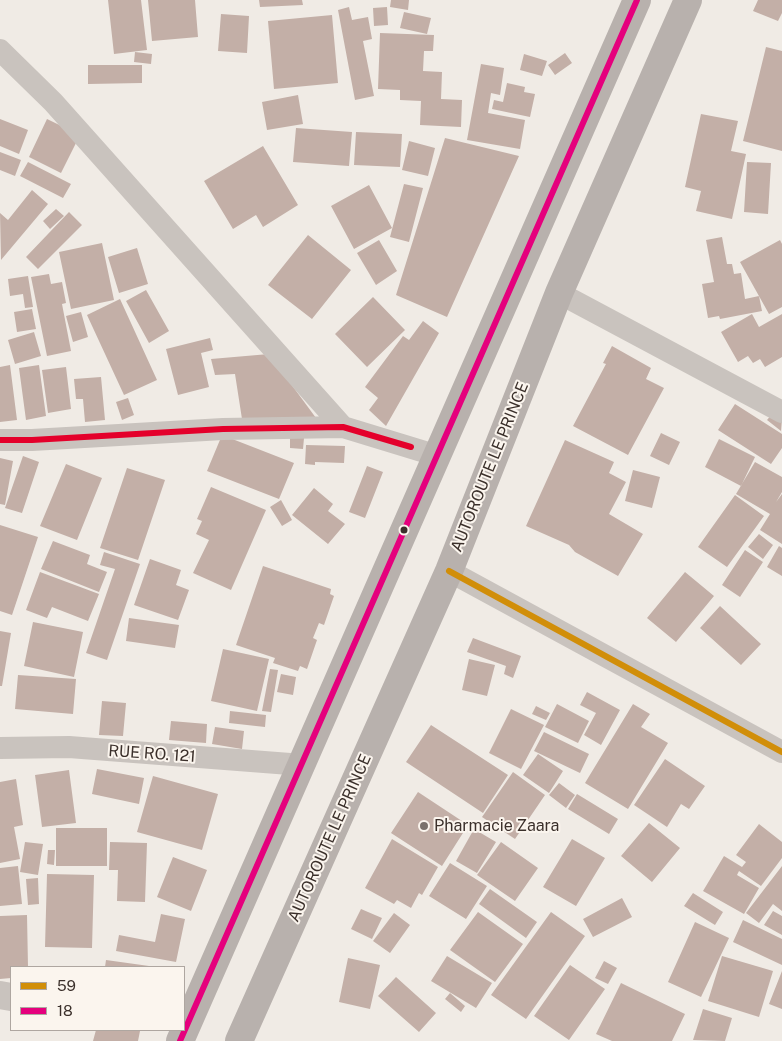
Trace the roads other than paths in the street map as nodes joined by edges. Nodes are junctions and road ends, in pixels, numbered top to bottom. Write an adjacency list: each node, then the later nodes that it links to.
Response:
1 (637, 0): 8 (main road)
2 (688, 0): 4 (main road, AUTOROUTE LE PRINCE)
3 (0, 50): 6 (street)
4 (559, 294): 5 (street); 9 (main road, AUTOROUTE LE PRINCE)
5 (782, 412)
6 (343, 427): 7 (street); 8 (street)
7 (0, 440)
8 (438, 456): 12 (main road)
9 (449, 571): 11 (street); 14 (main road, AUTOROUTE LE PRINCE)
10 (0, 748): 12 (street, RUE RO. 121)
11 (782, 752)
12 (303, 765): 13 (main road)
13 (185, 1026)
14 (239, 1041)

